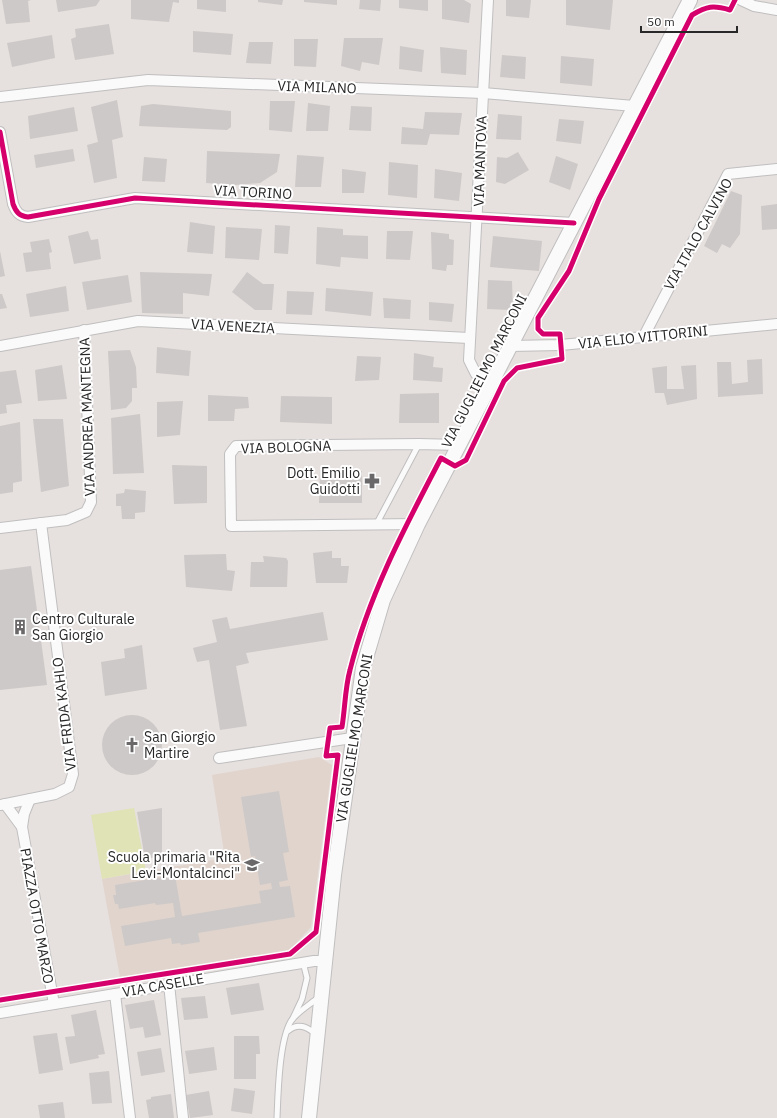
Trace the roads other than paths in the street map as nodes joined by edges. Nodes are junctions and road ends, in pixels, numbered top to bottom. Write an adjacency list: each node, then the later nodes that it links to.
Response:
1 (488, 0): 5 (street, VIA MANTOVA)
2 (690, 0): 7 (main road, VIA GUGLIELMO MARCONI)
3 (741, 0): 4 (street)
4 (777, 10)
5 (483, 93): 6 (street, VIA MILANO); 7 (street, VIA MILANO); 10 (street, VIA MANTOVA)
6 (0, 97)
7 (634, 106): 11 (main road, VIA GUGLIELMO MARCONI)
8 (0, 132): 10 (street, VIA TORINO)
9 (777, 169): 14 (street, VIA ITALO CALVINO)
10 (478, 216): 11 (street, VIA TORINO); 15 (street, VIA MANTOVA)
11 (574, 223): 17 (main road, VIA GUGLIELMO MARCONI)
12 (777, 324): 14 (street, VIA ELIO VITTORINI)
13 (84, 330): 15 (street, VIA VENEZIA); 16 (street, VIA VENEZIA); 21 (street, VIA ANDREA MANTEGNA)
14 (644, 336): 17 (street, VIA ELIO VITTORINI)
15 (469, 338): 18 (street, VIA MANTOVA)
16 (0, 346)
17 (510, 346): 18 (main road, VIA GUGLIELMO MARCONI)
18 (491, 384): 20 (main road, VIA GUGLIELMO MARCONI)
19 (419, 444): 20 (street, VIA BOLOGNA); 23 (lane); 23 (street, VIA BOLOGNA)
20 (459, 445): 22 (main road, VIA GUGLIELMO MARCONI)
21 (41, 523): 24 (street, VIA ANDREA MANTEGNA); 27 (street, VIA FRIDA KAHLO)
22 (418, 524): 23 (street, VIA BOLOGNA); 25 (main road, VIA GUGLIELMO MARCONI)
23 (376, 525)
24 (0, 528)
25 (352, 738): 26 (street); 30 (main road, VIA GUGLIELMO MARCONI)
26 (219, 758)
27 (30, 799): 28 (street, VIA FRIDA KAHLO); 29 (street, PIAZZA OTTO MARZO)
28 (3, 805): 29 (street, PIAZZA OTTO MARZO)
29 (22, 827): 35 (street, PIAZZA OTTO MARZO)
30 (326, 961): 31 (street, VIA CASELLE); 34 (main road, VIA GUGLIELMO MARCONI)
31 (303, 962): 32 (street, VIA CASELLE); 37 (lane)
32 (169, 984): 33 (street, VIA CASELLE); 41 (street)
33 (115, 994): 35 (street, VIA CASELLE); 40 (street)
34 (321, 995): 37 (lane); 39 (main road, VIA GUGLIELMO MARCONI)
35 (54, 1004): 36 (street, VIA CASELLE)
36 (0, 1013)
37 (292, 1021): 38 (lane)
38 (286, 1034): 39 (lane); 42 (lane)
39 (316, 1034): 43 (main road, VIA GUGLIELMO MARCONI)
40 (130, 1118)
41 (183, 1118)
42 (277, 1118)
43 (309, 1118)

